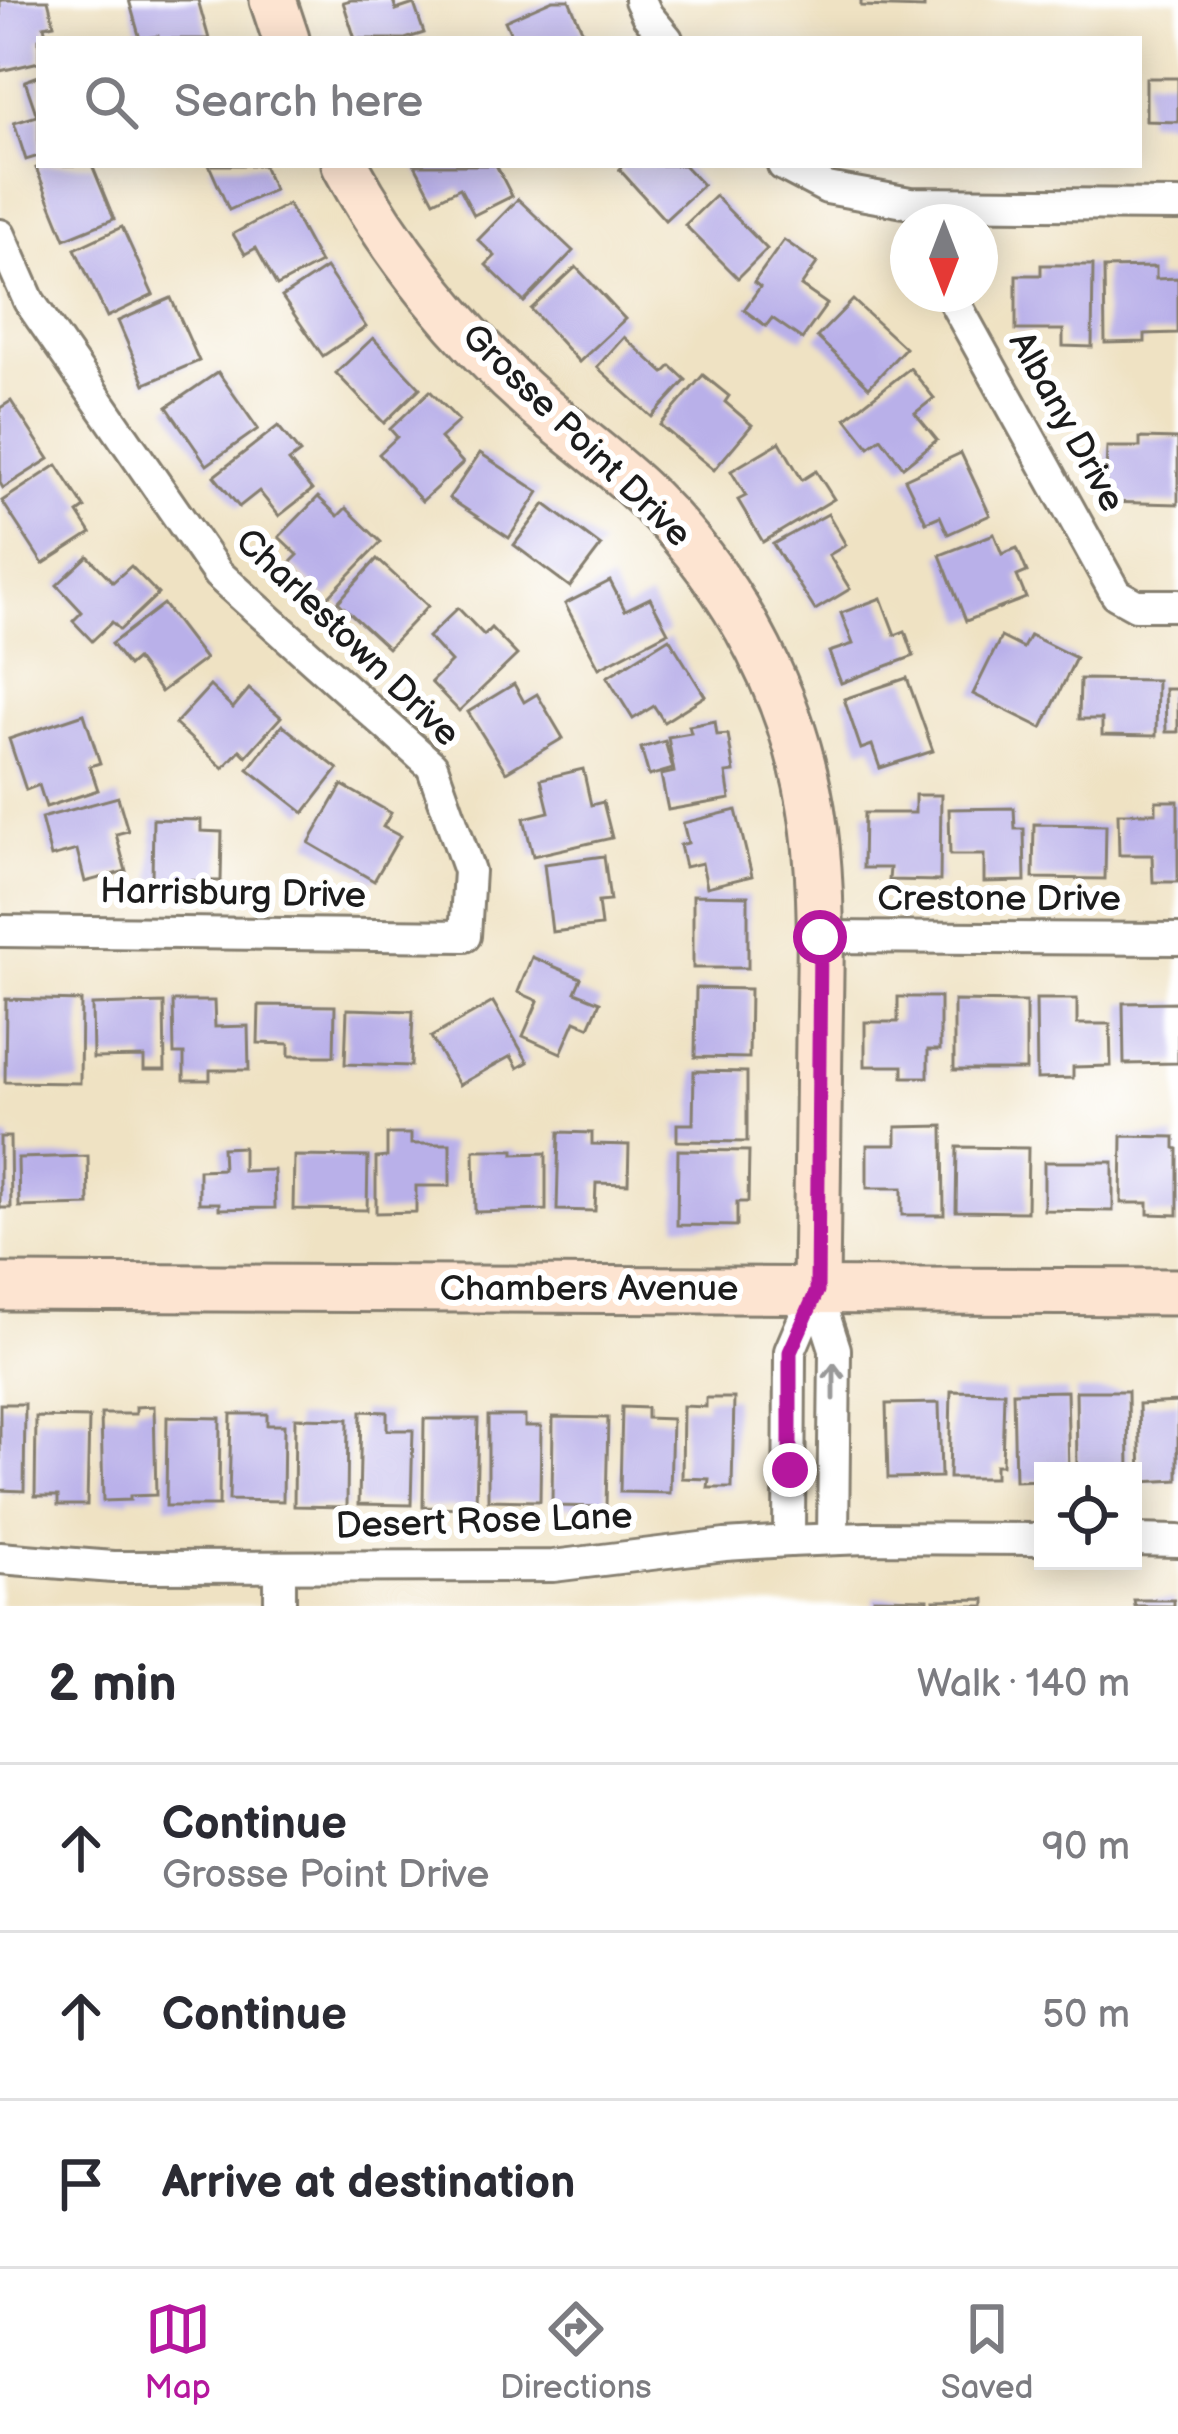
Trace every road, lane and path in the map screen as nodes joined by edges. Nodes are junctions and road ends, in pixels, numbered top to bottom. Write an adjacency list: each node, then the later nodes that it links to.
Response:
1 (273, 0): 3 (street)
2 (640, 0): 4 (street)
3 (285, 36)
4 (664, 36)
5 (347, 168): 15 (street, Grosse Point Drive)
6 (789, 168): 7 (street)
7 (890, 205)
8 (1178, 205): 9 (street)
9 (998, 210)
10 (0, 235): 14 (street, Charlestown Drive)
11 (960, 312): 12 (street, Albany Drive)
12 (1178, 605)
13 (0, 931): 14 (street, Harrisburg Drive)
14 (465, 936)
15 (820, 937): 16 (street, Crestone Drive); 18 (street, Grosse Point Drive)
16 (1178, 939)
17 (0, 1287): 18 (street, Chambers Avenue)
18 (817, 1291): 19 (street, Chambers Avenue); 20 (street, one-way to 18); 21 (street)
19 (1178, 1292)
20 (834, 1441): 21 (street); 22 (street)
21 (790, 1443): 26 (street)
22 (833, 1539): 23 (street, Desert Rose Lane); 26 (street, Desert Rose Lane)
23 (1034, 1539)
24 (1142, 1540): 25 (street)
25 (1178, 1540)
26 (789, 1541): 28 (street, Desert Rose Lane)
27 (0, 1558): 28 (street, Desert Rose Lane)
28 (280, 1567): 29 (street)
29 (280, 1606)

